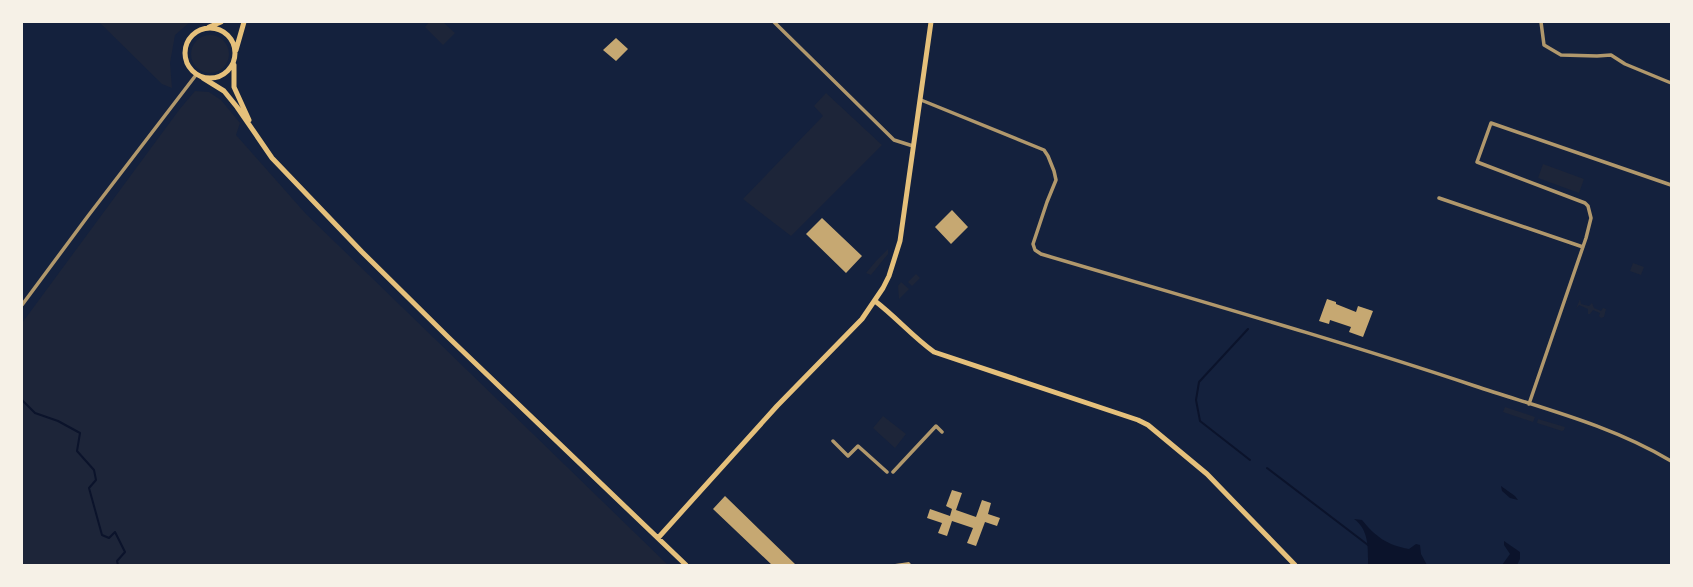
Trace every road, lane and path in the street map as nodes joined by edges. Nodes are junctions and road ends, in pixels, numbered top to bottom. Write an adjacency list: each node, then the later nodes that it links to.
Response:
1 (221, 22): 6 (main road)
2 (244, 22): 7 (main road)
3 (774, 22): 14 (street)
4 (931, 22): 12 (main road)
5 (1541, 22): 11 (street)
6 (206, 28): 7 (main road); 9 (main road)
7 (235, 52): 8 (main road)
8 (234, 64): 10 (main road); 13 (main road)
9 (196, 75): 10 (main road); 19 (street)
10 (203, 78): 13 (main road)
11 (1671, 83)
12 (921, 100): 14 (main road); 20 (street)
13 (255, 133): 26 (main road)
14 (913, 146): 18 (main road)
15 (1671, 185): 17 (street)
16 (1439, 198): 17 (street)
17 (1583, 247): 20 (street)
18 (875, 301): 26 (main road); 28 (main road)
19 (22, 305)
20 (1529, 404): 23 (street)
21 (942, 432): 25 (street)
22 (834, 442): 24 (street)
23 (1671, 461)
24 (887, 472)
25 (893, 472)
26 (658, 538): 27 (main road)
27 (686, 565)
28 (1295, 565)

